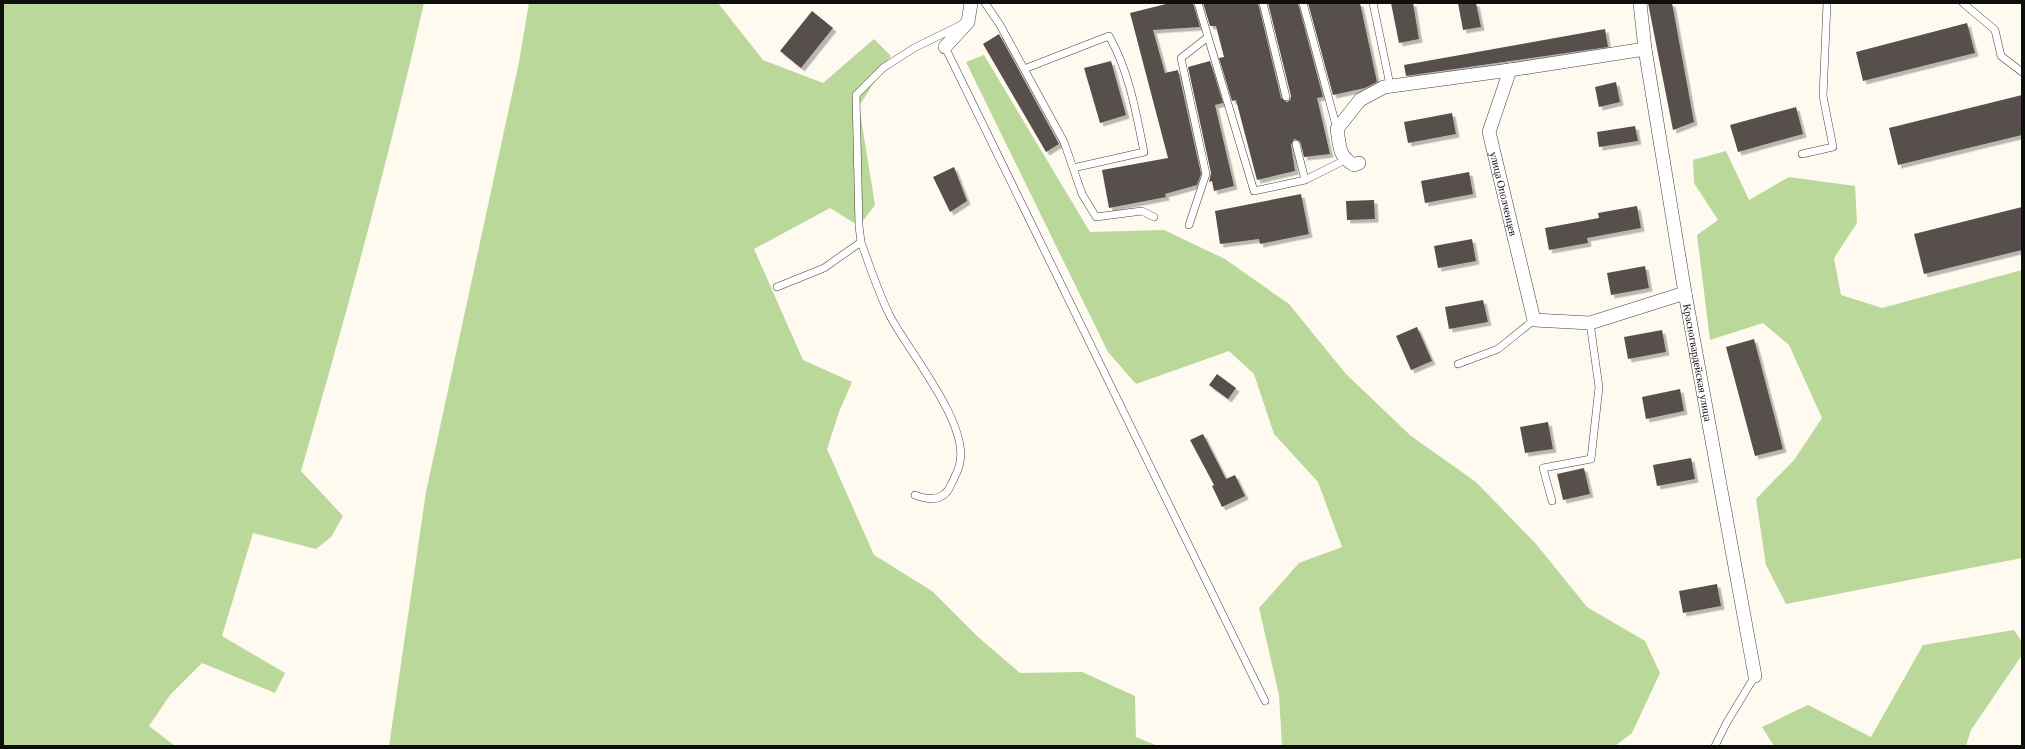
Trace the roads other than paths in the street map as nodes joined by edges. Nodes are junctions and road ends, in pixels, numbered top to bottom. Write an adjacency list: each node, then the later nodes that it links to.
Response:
1 (971, 3): 10 (street)
2 (985, 3): 14 (lane)
3 (1198, 3): 11 (lane)
4 (1263, 3): 18 (lane)
5 (1304, 3): 19 (lane)
6 (1373, 3): 17 (lane)
7 (1640, 3): 13 (street, Красногвардейская улица)
8 (1827, 3): 21 (lane)
9 (1963, 3): 16 (lane)
10 (968, 22): 12 (street); 28 (lane)
11 (1208, 37): 25 (lane); 27 (lane)
12 (945, 47): 37 (lane)
13 (1645, 49): 15 (street); 30 (street, Красногвардейская улица)
14 (1024, 69): 24 (lane); 24 (lane)
15 (1510, 70): 17 (street); 31 (street, улица Ополченцев)
16 (2022, 72)
17 (1390, 86): 19 (street)
18 (1286, 97)
19 (1337, 129): 22 (street)
20 (1296, 144): 25 (lane)
21 (1802, 154)
22 (1345, 160): 23 (street); 25 (lane)
23 (1359, 163)
24 (1073, 168): 26 (lane)
25 (1305, 180)
26 (1154, 217)
27 (1189, 225)
28 (861, 242): 29 (lane); 34 (lane)
29 (777, 287)
30 (1685, 293): 32 (street); 36 (street, Красногвардейская улица)
31 (1534, 320): 32 (street); 33 (lane)
32 (1590, 323): 35 (lane)
33 (1458, 364)
34 (915, 495)
35 (1552, 501)
36 (1755, 676): 38 (lane)
37 (1265, 701)
38 (1716, 746)

